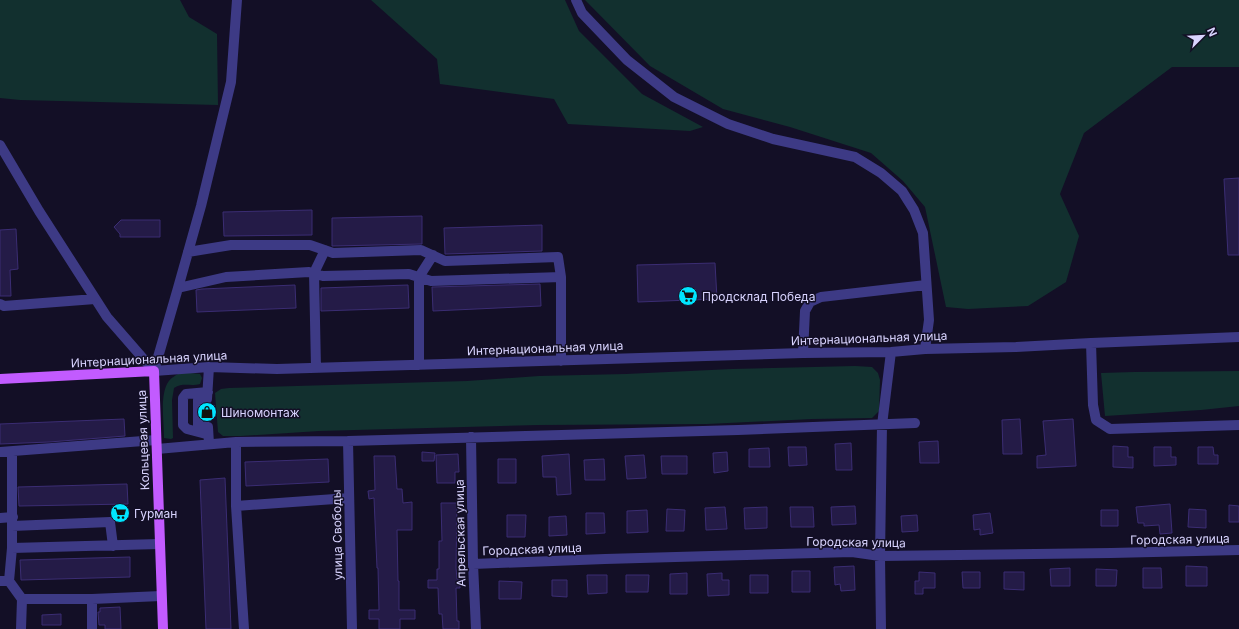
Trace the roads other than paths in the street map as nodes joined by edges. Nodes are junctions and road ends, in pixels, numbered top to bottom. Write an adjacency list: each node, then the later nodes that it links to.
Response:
1 (237, 0): 5 (street)
2 (576, 0): 10 (street)
3 (0, 145): 12 (street)
4 (325, 250): 5 (street); 6 (street); 7 (street)
5 (188, 252): 11 (street)
6 (433, 256): 8 (street); 9 (street)
7 (314, 273): 8 (street); 11 (street); 22 (street)
8 (419, 277): 9 (street); 20 (street)
9 (561, 277): 19 (street)
10 (926, 285): 16 (street); 18 (street)
11 (178, 288): 23 (street)
12 (95, 299): 13 (street); 23 (street)
13 (0, 304)
14 (1239, 337): 15 (street, Интернациональная улица)
15 (1091, 343): 16 (street, Интернациональная улица); 28 (street)
16 (925, 348): 17 (street, Интернациональная улица)
17 (891, 352): 18 (street, Интернациональная улица); 27 (street)
18 (803, 353): 19 (street, Интернациональная улица)
19 (561, 361): 20 (street, Интернациональная улица)
20 (419, 365): 22 (street, Интернациональная улица)
21 (209, 367): 22 (street, Интернациональная улица); 23 (street, Интернациональная улица); 25 (street)
22 (316, 368)
23 (154, 371): 24 (main road, Интернациональная улица); 33 (main road, Кольцевая улица)
24 (0, 379)
25 (208, 392): 30 (street); 30 (street)
26 (916, 423): 27 (street)
27 (882, 425): 29 (street); 44 (street)
28 (1239, 425)
29 (471, 437): 31 (street); 45 (street, Апрельская улица)
30 (208, 439): 32 (street); 33 (street)
31 (348, 441): 32 (street); 36 (street, улица Свободы)
32 (236, 442): 37 (street)
33 (157, 444): 35 (street); 40 (main road, Кольцевая улица)
34 (0, 452): 35 (street)
35 (12, 452): 39 (street)
36 (349, 498): 37 (street); 54 (street, улица Свободы)
37 (236, 506): 53 (street)
38 (0, 518): 39 (street)
39 (13, 522): 41 (street); 42 (street)
40 (159, 544): 41 (street); 47 (main road, Кольцевая улица)
41 (113, 546): 42 (street)
42 (12, 548): 46 (street)
43 (1239, 550): 44 (street, Городская улица)
44 (880, 556): 45 (street, Городская улица); 56 (street)
45 (473, 564): 55 (street, Апрельская улица)
46 (5, 581): 48 (street)
47 (161, 596): 49 (street); 52 (main road, Кольцевая улица)
48 (22, 599): 49 (street); 50 (street)
49 (92, 599): 51 (street)
50 (21, 629)
51 (92, 629)
52 (163, 629)
53 (244, 629)
54 (352, 629)
55 (476, 629)
56 (881, 629)

